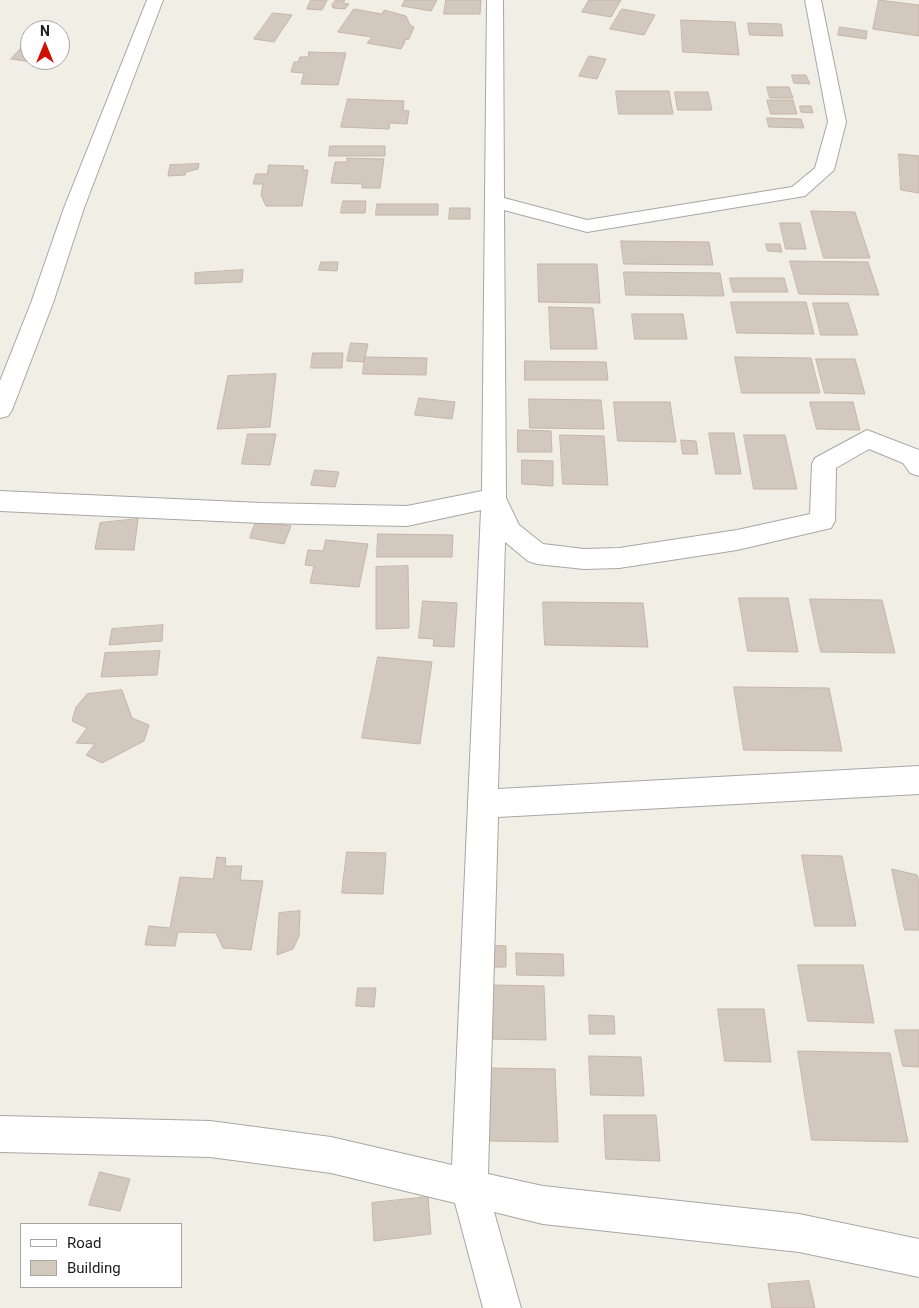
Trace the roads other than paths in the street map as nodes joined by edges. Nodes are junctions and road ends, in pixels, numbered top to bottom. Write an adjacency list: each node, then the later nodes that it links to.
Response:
1 (155, 0): 5 (street)
2 (495, 0): 4 (street)
3 (812, 0): 4 (street)
4 (494, 201): 7 (street)
5 (0, 410)
6 (919, 466): 7 (street)
7 (494, 498): 8 (street); 10 (street)
8 (0, 501)
9 (919, 780): 10 (street)
10 (483, 804): 12 (street)
11 (0, 1134): 12 (street)
12 (470, 1187): 13 (street); 14 (street)
13 (919, 1258)
14 (502, 1308)

